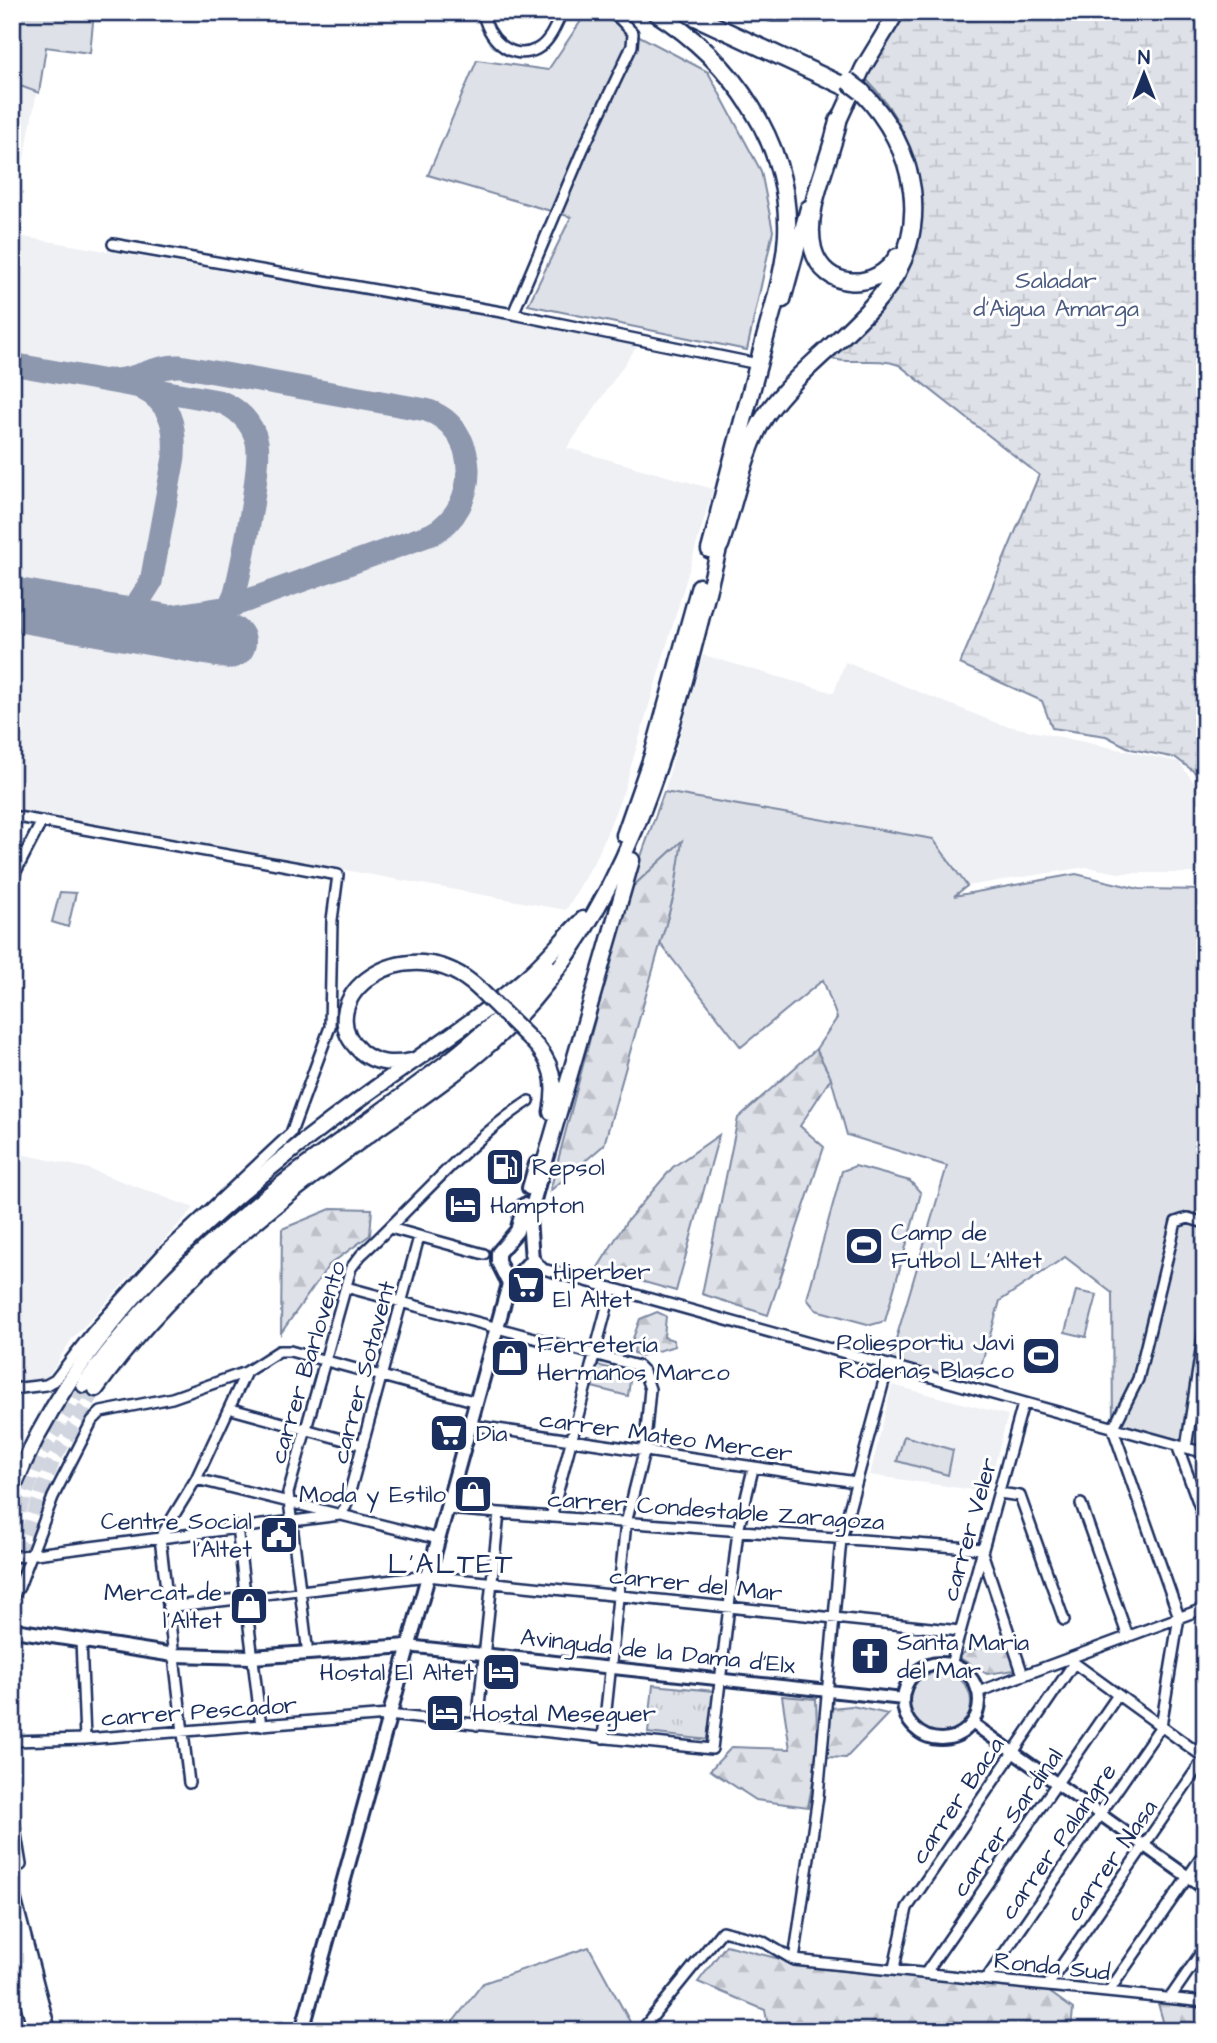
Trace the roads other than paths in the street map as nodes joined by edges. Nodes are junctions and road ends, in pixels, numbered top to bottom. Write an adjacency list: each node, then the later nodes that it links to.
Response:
1 (483, 12): 2 (street)
2 (562, 12)
3 (613, 12): 13 (street)
4 (655, 12): 14 (highway)
5 (685, 12): 10 (highway)
6 (705, 12): 10 (highway)
7 (772, 12): 8 (highway)
8 (825, 12)
9 (897, 12): 11 (highway)
10 (853, 89): 11 (highway); 17 (highway)
11 (838, 121): 15 (highway)
12 (113, 244): 13 (street)
13 (513, 314): 14 (street)
14 (758, 364): 16 (highway)
15 (753, 408): 16 (highway); 17 (highway)
16 (719, 513): 22 (highway)
17 (720, 545): 18 (highway)
18 (643, 815): 22 (highway); 25 (highway)
19 (12, 816): 20 (street)
20 (42, 821): 21 (street); 45 (street)
21 (12, 879)
22 (583, 919): 23 (highway)
23 (415, 1060): 25 (highway, bridge); 60 (highway)
24 (528, 1101): 26 (street, carrer Barlovento)
25 (538, 1171): 30 (main road); 31 (main road)
26 (405, 1213): 28 (street, carrer Barlovento); 29 (street)
27 (1205, 1223): 51 (street)
28 (390, 1228): 29 (street); 35 (street, carrer Barlovento)
29 (415, 1236): 32 (street); 37 (street, carrer Sotavent)
30 (505, 1244): 31 (main road); 32 (street); 34 (main road)
31 (531, 1252): 33 (street); 34 (main road)
32 (484, 1254): 34 (street)
33 (543, 1269): 34 (street); 36 (street)
34 (511, 1272): 39 (main road)
35 (346, 1287): 37 (street); 41 (street, carrer Barlovento)
36 (612, 1288): 40 (street); 42 (street)
37 (402, 1302): 39 (street); 44 (street, carrer Sotavent)
38 (1205, 1324): 54 (street)
39 (497, 1328): 40 (street); 46 (main road)
40 (594, 1355): 52 (street); 55 (street)
41 (325, 1362): 43 (street); 44 (street); 50 (street, carrer Barlovento)
42 (888, 1366): 47 (street); 59 (street)
43 (246, 1372): 58 (street); 77 (street)
44 (382, 1377): 46 (street); 53 (street, carrer Sotavent)
45 (12, 1389)
46 (477, 1402): 49 (main road)
47 (1023, 1404): 51 (street); 61 (street, carrer Veler)
48 (235, 1410): 50 (street)
49 (470, 1426): 52 (street, carrer Mateo Mercer); 64 (main road)
50 (306, 1429): 53 (street); 62 (street, carrer Barlovento)
51 (1113, 1429): 54 (street); 89 (street)
52 (571, 1441): 55 (street, carrer Mateo Mercer); 67 (street)
53 (363, 1445): 66 (street, carrer Sotavent)
54 (1182, 1447): 56 (street); 69 (street)
55 (644, 1452): 57 (street, carrer Mateo Mercer); 70 (street)
56 (1205, 1453)
57 (753, 1469): 59 (street, carrer Mateo Mercer); 72 (street)
58 (196, 1479): 62 (street); 73 (street)
59 (856, 1482): 75 (street)
60 (12, 1492)
61 (999, 1493): 76 (street, carrer Veler); 90 (street)
62 (289, 1503): 66 (street); 68 (street, carrer Barlovento)
63 (1081, 1504): 93 (street)
64 (446, 1509): 65 (street, carrer Condestable Zaragoza); 74 (main road)
65 (499, 1513): 67 (street, carrer Condestable Zaragoza); 80 (street)
66 (340, 1515): 68 (street); 74 (street)
67 (551, 1517): 70 (street, carrer Condestable Zaragoza)
68 (292, 1520): 71 (street); 81 (street, carrer Barlovento)
69 (1205, 1521)
70 (626, 1523): 72 (street, carrer Condestable Zaragoza); 82 (street)
71 (237, 1527): 73 (street); 84 (street)
72 (738, 1531): 75 (street, carrer Condestable Zaragoza); 86 (street)
73 (160, 1538): 77 (street); 85 (street)
74 (438, 1539): 79 (main road)
75 (841, 1539): 76 (street, carrer Condestable Zaragoza); 88 (street)
76 (983, 1551): 92 (street, carrer Veler); 103 (street)
77 (30, 1554): 78 (street); 83 (street)
78 (12, 1557)
79 (427, 1576): 80 (street, carrer del Mar); 81 (street, carrer del Mar); 95 (main road)
80 (492, 1583): 82 (street, carrer del Mar); 96 (street)
81 (301, 1591): 84 (street); 97 (street, carrer Barlovento)
82 (618, 1596): 86 (street, carrer del Mar); 102 (street)
83 (12, 1598)
84 (246, 1598): 85 (street); 99 (street)
85 (168, 1607): 98 (street)
86 (729, 1607): 88 (street, carrer del Mar); 104 (street)
87 (1205, 1608): 89 (street)
88 (833, 1618): 92 (street, carrer del Mar); 105 (street)
89 (1179, 1618): 93 (street); 113 (street)
90 (1064, 1620)
91 (13, 1631): 94 (main road)
92 (960, 1631): 101 (street, carrer Veler)
93 (1128, 1637): 100 (street)
94 (81, 1640): 98 (main road); 116 (street)
95 (407, 1646): 96 (street, Avinguda de la Dama d'Elx); 97 (main road); 109 (main road)
96 (484, 1652): 102 (street, Avinguda de la Dama d'Elx); 111 (street)
97 (308, 1654): 99 (main road)
98 (174, 1655): 99 (main road); 114 (street)
99 (252, 1657): 112 (street)
100 (1071, 1661): 103 (street); 107 (street); 118 (street, carrer Baca)
101 (951, 1665): 106 (street); 108 (street)
102 (610, 1667): 104 (street, Avinguda de la Dama d'Elx); 115 (street)
103 (1023, 1675): 106 (street)
104 (720, 1679): 105 (street, Avinguda de la Dama d'Elx); 115 (street, carrer Pescador)
105 (825, 1691): 108 (street, Avinguda de la Dama d'Elx); 132 (street)
106 (978, 1692): 110 (street)
107 (1118, 1695): 113 (street); 121 (street, carrer Sardinal)
108 (903, 1699): 110 (street)
109 (388, 1715): 111 (street, carrer Pescador); 112 (street, carrer Pescador); 142 (main road)
110 (972, 1723): 118 (street)
111 (477, 1725): 115 (street, carrer Pescador)
112 (261, 1726): 114 (street, carrer Pescador)
113 (1161, 1726): 119 (street); 123 (street, carrer Palangre)
114 (183, 1731): 116 (street, carrer Pescador); 120 (street)
115 (603, 1738)
116 (85, 1739): 117 (street, carrer Pescador)
117 (12, 1741)
118 (1013, 1753): 121 (street); 133 (street, carrer Baca)
119 (1205, 1757): 124 (street, carrer Nasa)
120 (189, 1783)
121 (1056, 1784): 123 (street); 134 (street, carrer Sardinal)
122 (12, 1810): 126 (street)
123 (1100, 1815): 124 (street); 135 (street, carrer Palangre)
124 (1144, 1846): 127 (street); 136 (street, carrer Nasa)
125 (1205, 1852): 127 (street)
126 (21, 1865)
127 (1188, 1877): 128 (street); 137 (street)
128 (1205, 1889)
129 (12, 1894): 141 (highway)
130 (12, 1944): 140 (highway)
131 (1205, 1947): 138 (street)
132 (794, 1960): 133 (street, Ronda Sud); 143 (street)
133 (894, 1968): 134 (street, Ronda Sud)
134 (928, 1971): 135 (street, Ronda Sud)
135 (988, 1978): 136 (street, Ronda Sud)
136 (1048, 1984): 137 (street, Ronda Sud)
137 (1109, 1991): 138 (street, Ronda Sud)
138 (1170, 1998): 139 (street, Ronda Sud)
139 (1205, 2001)
140 (36, 2031)
141 (48, 2031)
142 (302, 2031)
143 (641, 2031)

